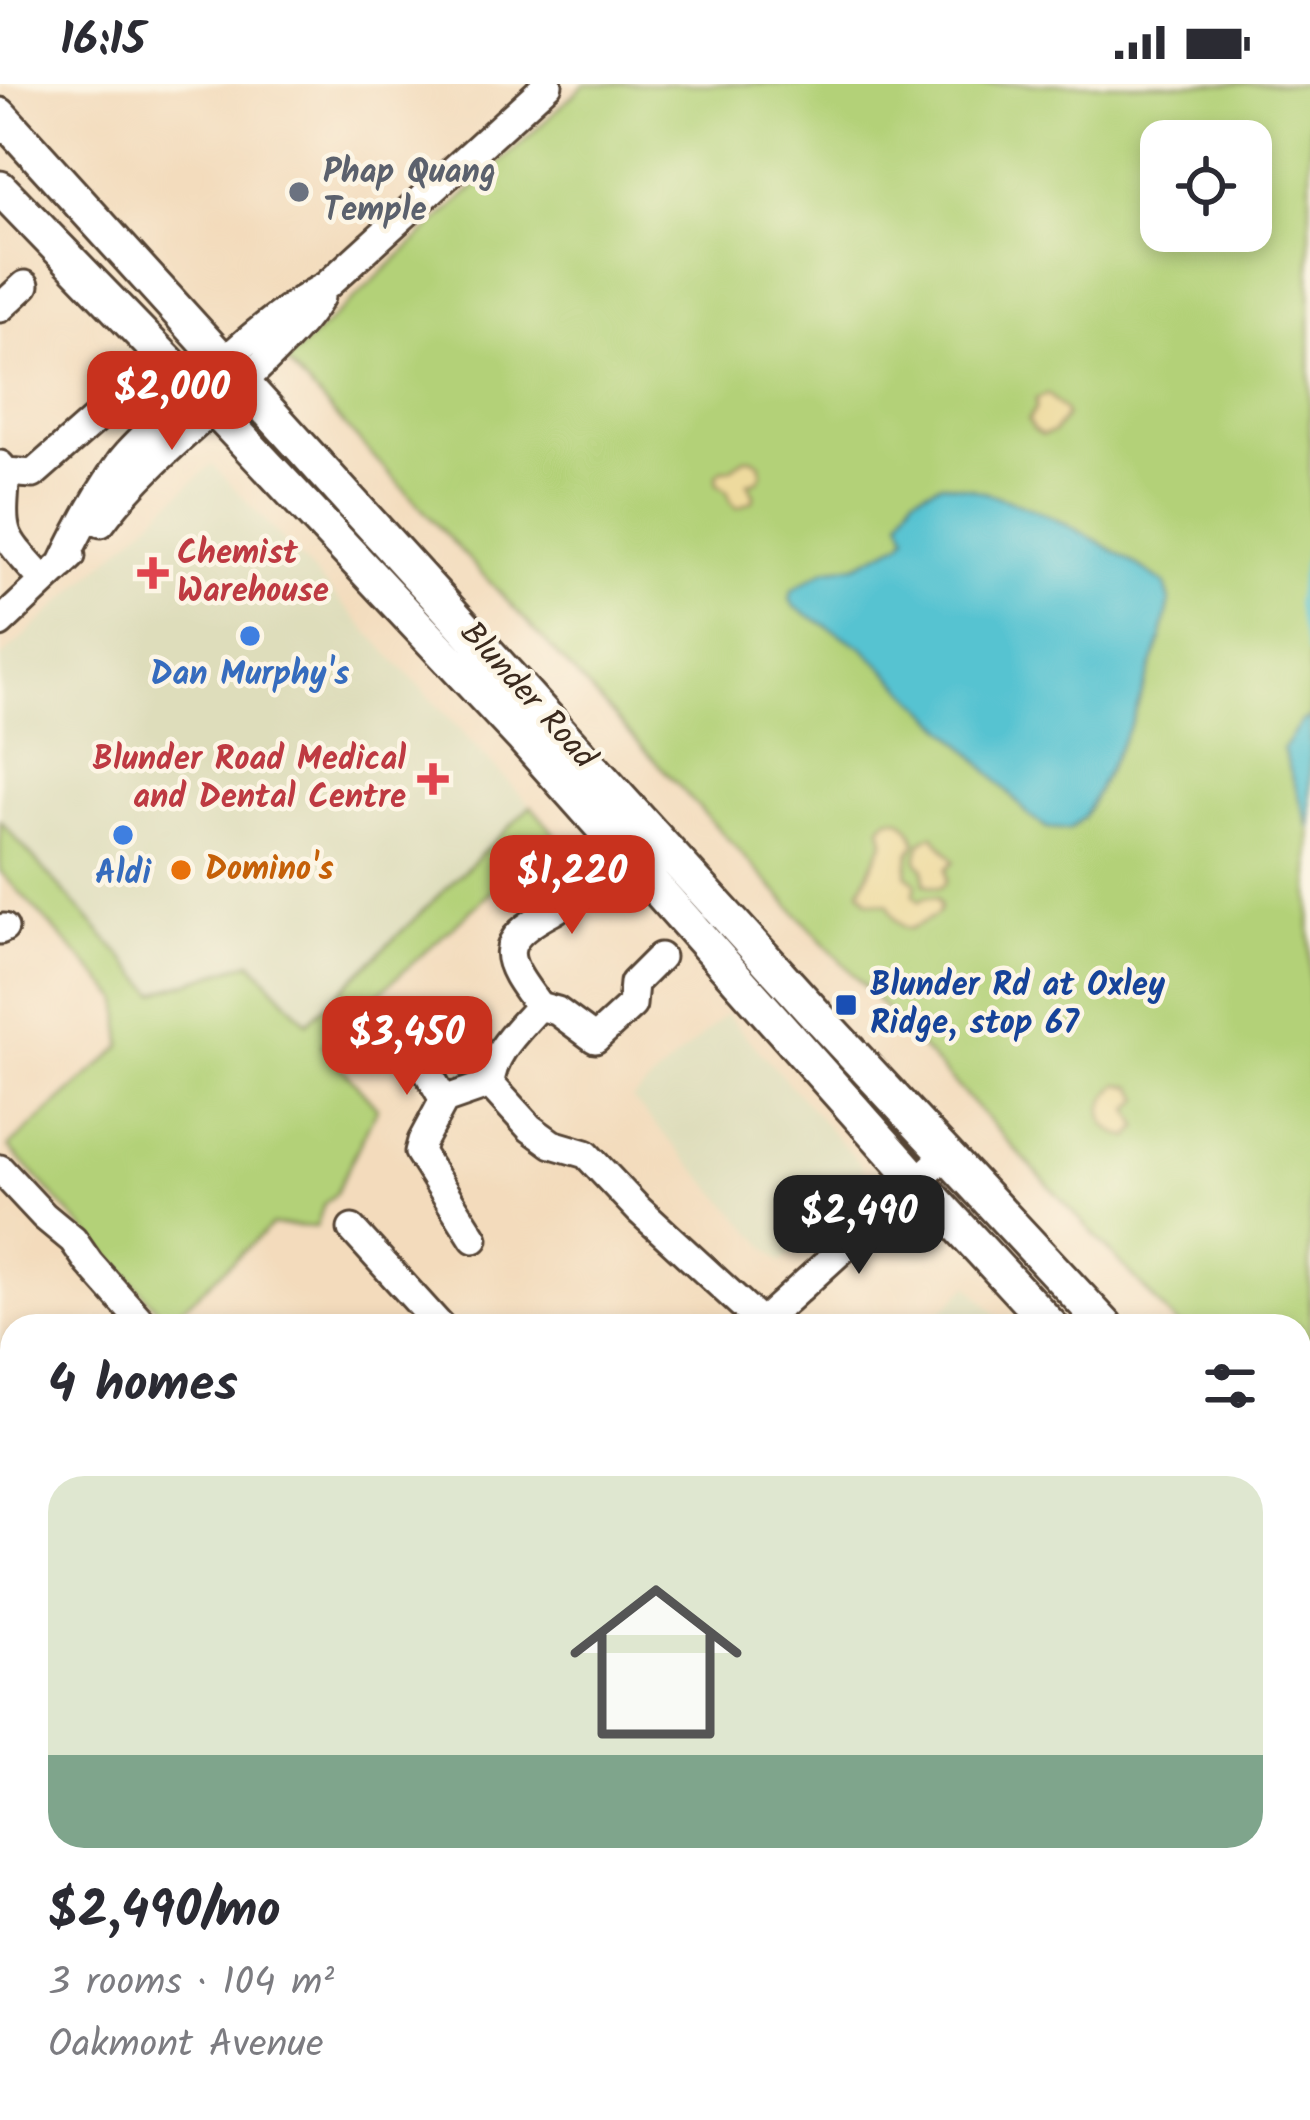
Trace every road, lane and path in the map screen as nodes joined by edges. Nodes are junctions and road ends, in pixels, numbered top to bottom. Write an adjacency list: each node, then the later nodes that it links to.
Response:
1 (548, 84): 6 (street)
2 (0, 115): 6 (main road, Blunder Road)
3 (0, 188): 8 (main road, Blunder Road)
4 (25, 285): 5 (street)
5 (0, 308)
6 (233, 373): 8 (street); 18 (main road, Blunder Road)
7 (124, 394): 9 (street)
8 (205, 399): 10 (street); 20 (main road, Blunder Road)
9 (3, 468): 10 (street)
10 (53, 573): 11 (street)
11 (0, 623)
12 (582, 885): 14 (street)
13 (660, 957): 14 (street)
14 (539, 1006): 16 (street)
15 (371, 1016): 17 (street)
16 (490, 1084): 17 (street); 25 (street)
17 (444, 1100): 22 (street)
18 (946, 1154): 20 (street); 28 (main road, Blunder Road)
19 (0, 1169): 23 (street)
20 (917, 1181): 26 (street); 27 (main road, Blunder Road)
21 (352, 1229): 24 (street)
22 (474, 1239)
23 (135, 1314)
24 (429, 1314)
25 (749, 1314)
26 (771, 1314)
27 (1040, 1314)
28 (1095, 1314)

